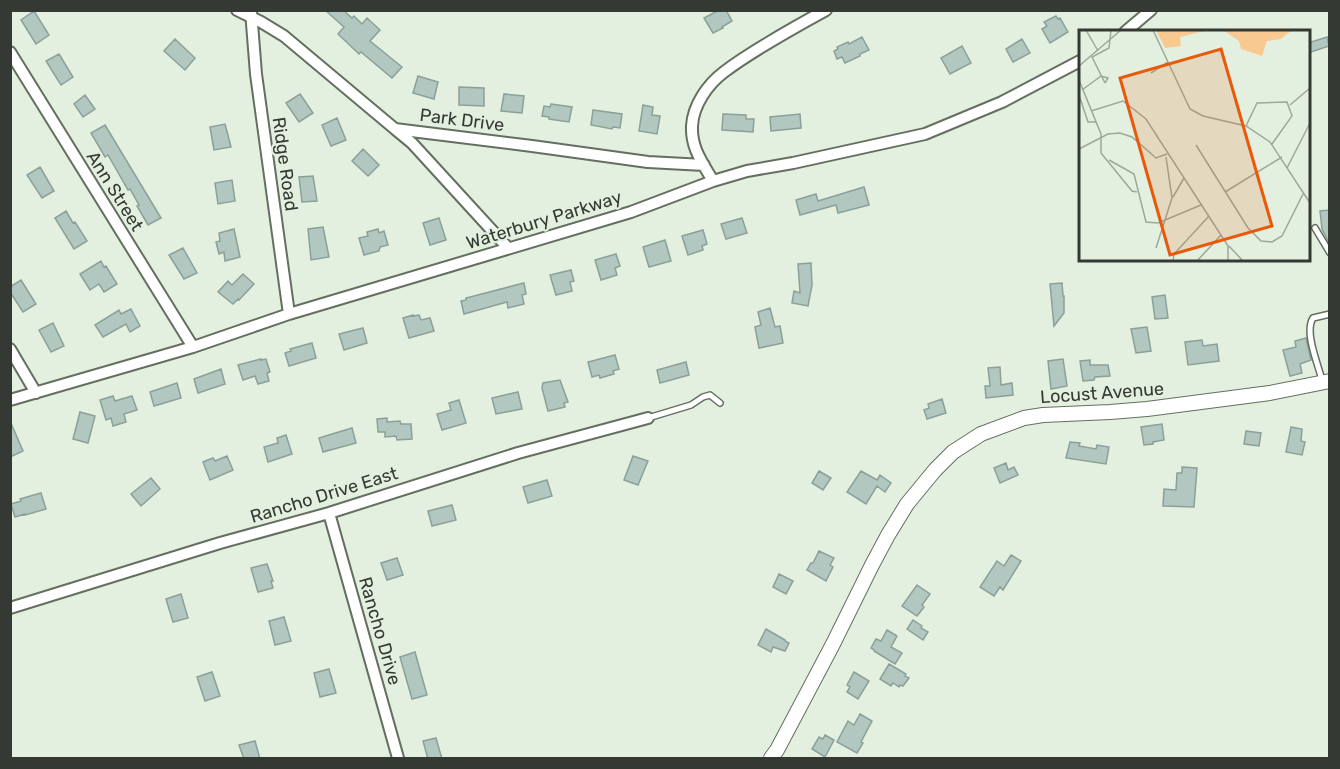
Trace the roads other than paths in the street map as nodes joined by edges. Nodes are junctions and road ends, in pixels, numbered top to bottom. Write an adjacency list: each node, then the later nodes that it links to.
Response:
1 (237, 10): 4 (street, Park Drive)
2 (826, 10): 9 (street)
3 (1150, 10): 5 (street)
4 (251, 14): 8 (street, Park Drive); 14 (street, Ridge Road)
5 (1127, 30)
6 (10, 52): 16 (street, Ann Street)
7 (1079, 62): 10 (street, Waterbury Parkway)
8 (395, 129): 9 (street, Park Drive); 12 (street)
9 (704, 165): 10 (street)
10 (713, 181): 12 (street, Waterbury Parkway)
11 (1315, 228): 13 (lane)
12 (508, 249): 14 (street, Waterbury Parkway)
13 (1329, 253)
14 (289, 314): 16 (street, Waterbury Parkway)
15 (1329, 314): 18 (lane)
16 (193, 347): 19 (street, Waterbury Parkway)
17 (10, 349): 19 (street)
18 (1326, 382): 26 (street, Locust Avenue)
19 (36, 393): 20 (street, Waterbury Parkway)
20 (10, 400)
21 (720, 404): 22 (lane)
22 (648, 418): 23 (street, Rancho Drive East)
23 (329, 513): 24 (street, Rancho Drive East); 25 (street, Rancho Drive)
24 (10, 608)
25 (398, 759)
26 (771, 759)

